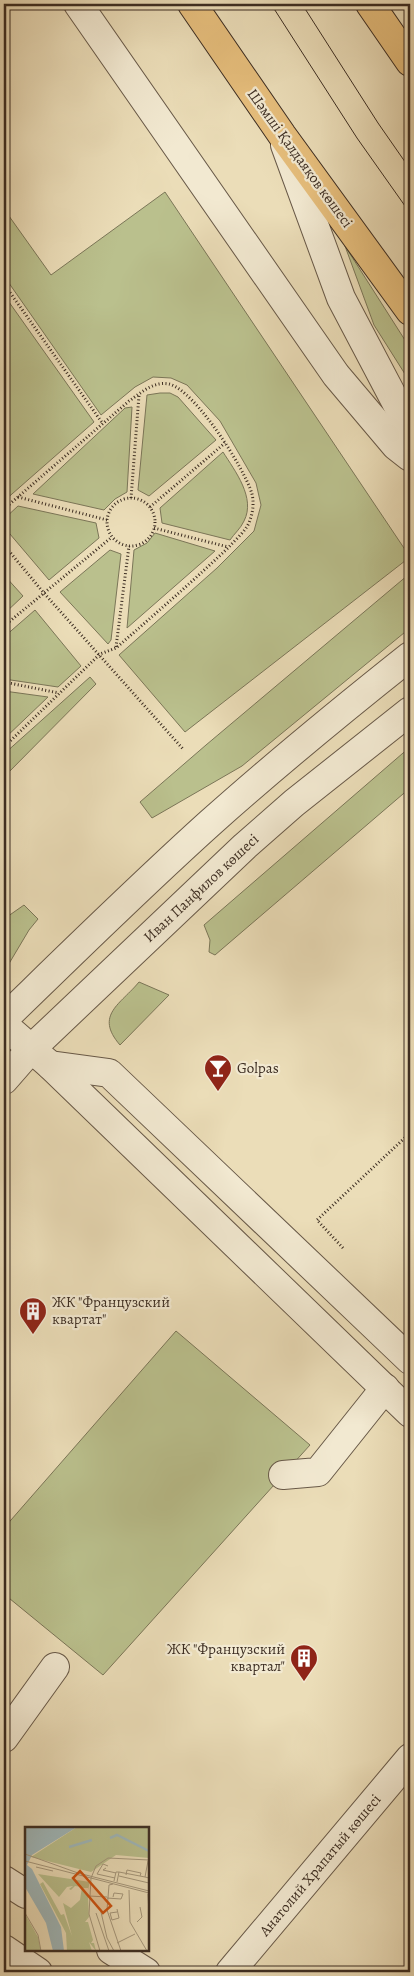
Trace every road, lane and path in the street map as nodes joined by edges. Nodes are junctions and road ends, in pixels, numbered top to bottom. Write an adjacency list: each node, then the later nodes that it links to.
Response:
1 (78, 4): 12 (street)
2 (192, 4): 5 (main road, Шәмші Қалдаяқов көшесі)
3 (370, 4): 4 (main road)
4 (410, 62)
5 (282, 135): 7 (main road, Шәмші Қалдаяқов көшесі); 10 (street)
6 (4, 284): 9 (path)
7 (410, 311)
8 (139, 395): 9 (path); 11 (path); 14 (path)
9 (103, 424): 13 (path)
10 (410, 429)
11 (225, 443): 15 (path); 22 (path)
12 (410, 456)
13 (18, 497): 16 (path); 17 (path)
14 (130, 498): 15 (path); 17 (path)
15 (150, 507): 18 (path)
16 (4, 509)
17 (107, 520): 19 (path)
18 (154, 528): 21 (path); 22 (path)
19 (112, 537): 21 (path); 23 (path)
20 (4, 545): 23 (path)
21 (128, 546): 25 (path)
22 (228, 547): 25 (path)
23 (43, 592): 24 (path); 26 (path)
24 (4, 626)
25 (116, 648): 26 (path)
26 (100, 654): 29 (path); 32 (path)
27 (410, 656): 33 (street)
28 (4, 682): 29 (path)
29 (60, 693): 31 (path)
30 (410, 711): 35 (street, Иван Панфилов көшесі)
31 (4, 747)
32 (184, 749)
33 (4, 1019)
34 (4, 1025): 35 (street)
35 (40, 1057): 36 (street, Иван Панфилов көшесі); 39 (street); 40 (street)
36 (4, 1080)
37 (410, 1133): 38 (path)
38 (344, 1249)
39 (410, 1360)
40 (385, 1388): 41 (street); 42 (street)
41 (410, 1413)
42 (283, 1475)
43 (55, 1666): 44 (street)
44 (4, 1738)
45 (410, 1758): 52 (street, Анатолий Храпатый көшесі)
46 (4, 1880): 47 (street)
47 (25, 1893)
48 (4, 1949): 50 (street)
49 (113, 1951): 51 (street)
50 (38, 1972)
51 (146, 1972)
52 (230, 1972)

